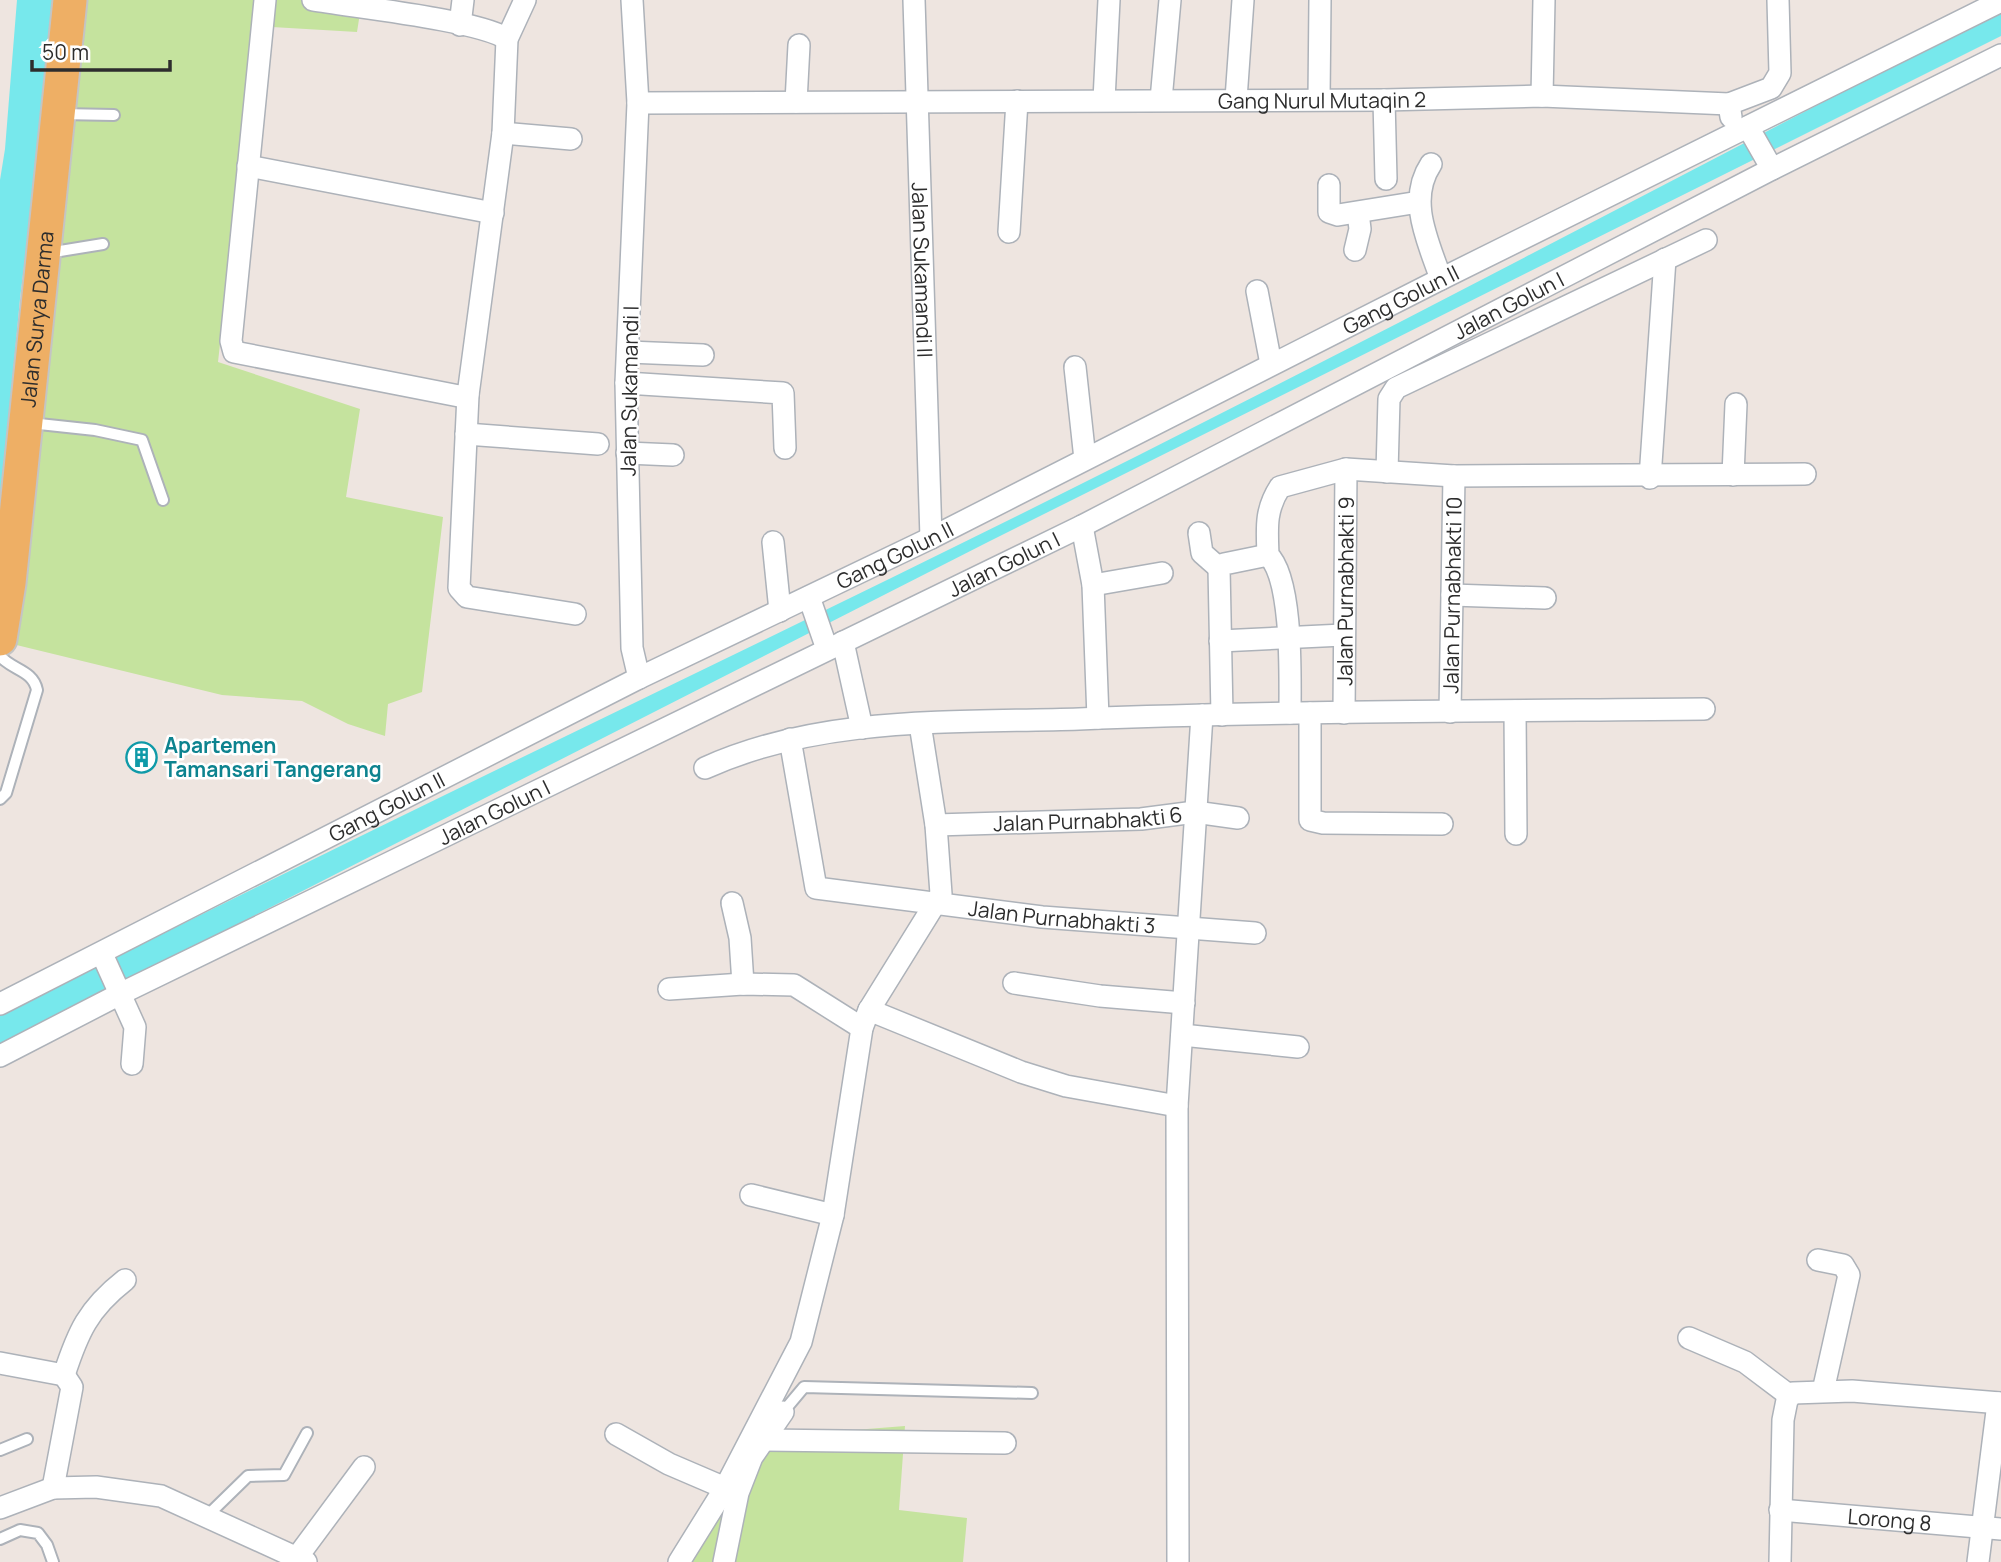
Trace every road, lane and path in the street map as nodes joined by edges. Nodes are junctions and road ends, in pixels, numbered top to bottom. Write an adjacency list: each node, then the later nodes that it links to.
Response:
1 (70, 0): 32 (main road, Jalan Surya Darma)
2 (265, 0): 38 (street)
3 (313, 0): 15 (street)
4 (463, 0): 15 (street)
5 (525, 0): 16 (street)
6 (632, 0): 29 (street, Jalan Sukamandi I)
7 (914, 0): 28 (street, Jalan Sukamandi II)
8 (1109, 0): 23 (street)
9 (1170, 0): 24 (street)
10 (1243, 0): 21 (street)
11 (1320, 0): 22 (street)
12 (1544, 0): 20 (street)
13 (1778, 0): 19 (street)
14 (2001, 1): 31 (street, Gang Golun II)
15 (460, 25): 16 (street)
16 (507, 39): 35 (street)
17 (799, 44): 27 (street)
18 (2001, 55): 39 (street, Jalan Golun I)
19 (1771, 88): 30 (street); 31 (street)
20 (1542, 96): 25 (street, Gang Nurul Mutaqin 2); 30 (street, Gang Nurul Mutaqin 2)
21 (1236, 99): 22 (street, Gang Nurul Mutaqin 2); 24 (street, Gang Nurul Mutaqin 2)
22 (1319, 99): 25 (street, Gang Nurul Mutaqin 2)
23 (1104, 100): 24 (street, Gang Nurul Mutaqin 2); 26 (street, Gang Nurul Mutaqin 2)
24 (1161, 100)
25 (1384, 100): 40 (street)
26 (1017, 101): 28 (street, Gang Nurul Mutaqin 2); 45 (street)
27 (796, 102): 28 (street, Gang Nurul Mutaqin 2); 29 (street, Gang Nurul Mutaqin 2)
28 (917, 102): 76 (street, Jalan Sukamandi II)
29 (638, 103): 53 (street, Jalan Sukamandi I)
30 (1729, 104): 34 (street)
31 (1790, 107): 34 (street, Gang Golun II)
32 (57, 114): 33 (lane); 49 (main road, Jalan Surya Darma)
33 (114, 115)
34 (1746, 132): 39 (street); 51 (street, Gang Golun II)
35 (503, 134): 36 (street); 43 (street)
36 (571, 139)
37 (1431, 164): 42 (street)
38 (248, 166): 43 (street); 58 (street)
39 (1771, 166): 74 (street, Jalan Golun I)
40 (1387, 179)
41 (1329, 186): 44 (street)
42 (1419, 202): 44 (street); 51 (street)
43 (493, 213): 58 (street)
44 (1358, 213): 48 (street)
45 (1009, 232)
46 (1706, 240): 50 (street)
47 (103, 244): 49 (lane)
48 (1355, 250)
49 (42, 254): 60 (main road, Jalan Surya Darma)
50 (1665, 259): 68 (street); 72 (street)
51 (1441, 279): 55 (street, Gang Golun II)
52 (1258, 291): 55 (street)
53 (628, 352): 54 (street); 57 (street, Jalan Sukamandi I)
54 (703, 355)
55 (1271, 364): 66 (street, Gang Golun II)
56 (1075, 367): 66 (street)
57 (626, 383): 63 (street); 64 (street, Jalan Sukamandi I)
58 (468, 395): 61 (street)
59 (1736, 404): 70 (street)
60 (24, 422): 73 (lane); 81 (main road, Jalan Surya Darma)
61 (466, 434): 62 (street); 87 (street)
62 (598, 444)
63 (785, 448)
64 (627, 453): 65 (street); 94 (street, Jalan Sukamandi I)
65 (673, 455)
66 (1086, 459): 76 (street, Gang Golun II)
67 (1346, 469): 68 (street); 78 (street); 88 (street, Jalan Purnabhakti 9)
68 (1387, 472): 71 (street)
69 (1805, 474): 70 (street)
70 (1733, 475): 72 (street)
71 (1454, 476): 72 (street); 83 (street, Jalan Purnabhakti 10)
72 (1650, 478)
73 (163, 500)
74 (1082, 526): 82 (street); 91 (street, Jalan Golun I)
75 (1199, 533): 79 (street)
76 (931, 538): 85 (street, Gang Golun II)
77 (774, 542): 86 (street)
78 (1268, 555): 79 (street); 90 (street)
79 (1219, 568): 92 (street)
80 (1162, 573): 82 (street)
81 (5, 583): 89 (main road, Jalan Surya Darma)
82 (1093, 585): 101 (street)
83 (1452, 595): 84 (street); 97 (street, Jalan Purnabhakti 10)
84 (1545, 598)
85 (811, 601): 86 (street, Gang Golun II); 91 (street)
86 (780, 611): 94 (street, Gang Golun II)
87 (575, 614)
88 (1343, 635): 90 (street); 99 (street, Jalan Purnabhakti 9)
89 (0, 639)
90 (1290, 639): 92 (street); 98 (street)
91 (830, 641): 103 (street); 120 (street, Jalan Golun I)
92 (1220, 641): 100 (street)
93 (0, 656): 106 (lane)
94 (639, 678): 116 (street, Gang Golun II)
95 (1703, 709): 96 (street)
96 (1515, 711): 97 (street); 111 (street)
97 (1451, 712): 99 (street)
98 (1300, 713): 99 (street); 100 (street); 109 (street)
99 (1344, 713)
100 (1212, 715): 101 (street); 107 (street)
101 (1098, 718): 102 (street)
102 (920, 724): 103 (street); 110 (street)
103 (862, 727): 104 (street)
104 (790, 739): 105 (street); 113 (street, Jalan Purnabhakti 3)
105 (705, 768)
106 (0, 799)
107 (1195, 813): 108 (street, Jalan Purnabhakti 6); 110 (street, Jalan Purnabhakti 6); 114 (street)
108 (1238, 818)
109 (1442, 824)
110 (936, 825): 113 (street)
111 (1516, 834)
112 (732, 903): 118 (street)
113 (936, 904): 114 (street, Jalan Purnabhakti 3); 123 (street)
114 (1186, 929): 115 (street, Jalan Purnabhakti 3); 121 (street)
115 (1255, 933)
116 (103, 956): 120 (street); 122 (street, Gang Golun II)
117 (1014, 983): 121 (street)
118 (743, 984): 119 (street); 123 (street)
119 (669, 989)
120 (120, 991): 126 (street, Jalan Golun I); 127 (street)
121 (1184, 1003): 124 (street)
122 (0, 1004)
123 (865, 1019): 128 (street); 130 (street)
124 (1182, 1035): 125 (street); 128 (street)
125 (1298, 1047)
126 (0, 1056)
127 (132, 1064)
128 (1177, 1105): 159 (street)
129 (751, 1195): 130 (street)
130 (833, 1215): 149 (street)
131 (1818, 1259): 136 (street)
132 (125, 1280): 135 (street)
133 (1689, 1338): 138 (street)
134 (0, 1363): 135 (street)
135 (64, 1375): 148 (street)
136 (1823, 1391): 138 (street); 139 (street)
137 (1032, 1393): 140 (lane)
138 (1790, 1396): 151 (street)
139 (1999, 1403): 153 (street)
140 (783, 1412): 144 (street)
141 (307, 1433): 152 (lane)
142 (616, 1434): 149 (street)
143 (27, 1439): 146 (lane)
144 (765, 1440): 145 (street); 158 (street)
145 (1005, 1443)
146 (0, 1450)
147 (363, 1467): 155 (street)
148 (53, 1488): 150 (street); 152 (street)
149 (725, 1488): 157 (street)
150 (0, 1508)
151 (1780, 1510): 153 (street, Lorong 8); 160 (street)
152 (207, 1516): 155 (street)
153 (1992, 1528): 161 (street)
154 (0, 1539): 156 (lane)
155 (302, 1559)
156 (53, 1562)
157 (679, 1562)
158 (724, 1562)
159 (1178, 1562)
160 (1780, 1562)
161 (1978, 1562)

